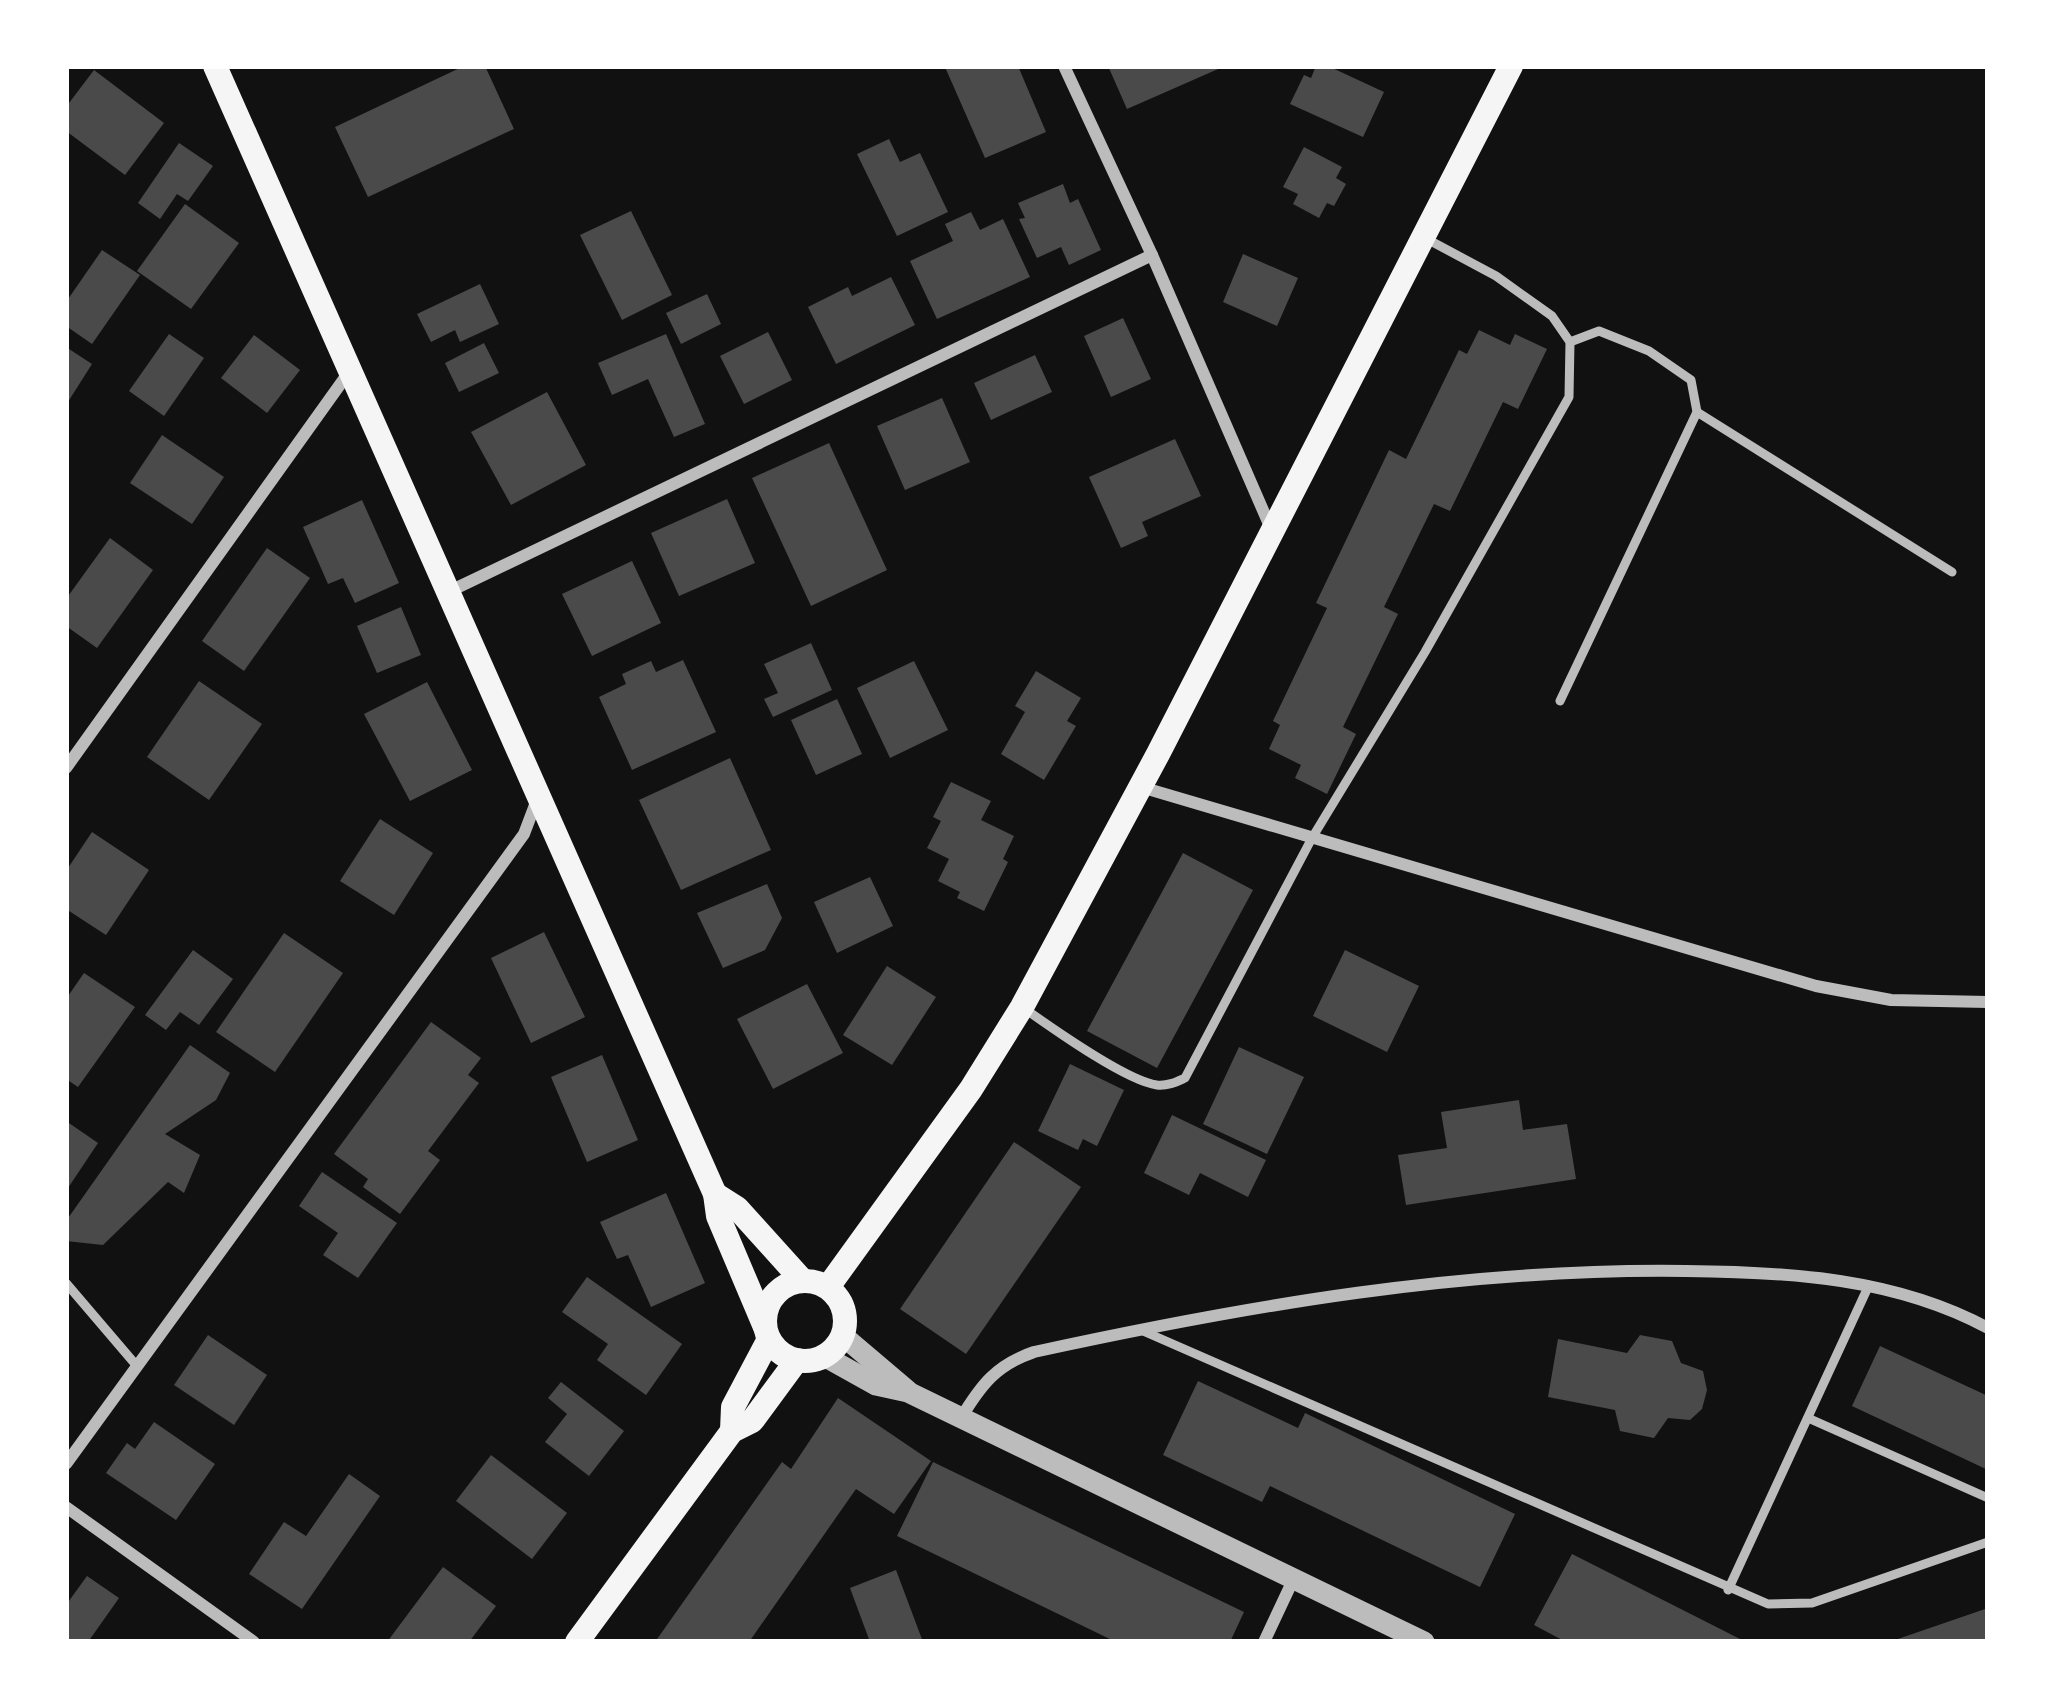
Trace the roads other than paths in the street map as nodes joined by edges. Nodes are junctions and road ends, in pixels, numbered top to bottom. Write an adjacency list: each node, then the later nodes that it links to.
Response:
1 (215, 66): 7 (main road)
2 (1064, 66): 5 (street)
3 (1510, 66): 4 (main road)
4 (1425, 238): 6 (lane); 9 (main road)
5 (1152, 255): 9 (street); 11 (street)
6 (1570, 342): 8 (lane); 16 (lane)
7 (350, 371): 11 (main road); 13 (street)
8 (1697, 412): 10 (lane); 12 (lane)
9 (1273, 533): 14 (main road)
10 (1952, 572)
11 (448, 592): 15 (main road)
12 (1560, 700)
13 (66, 768)
14 (1140, 787): 16 (street); 18 (main road)
15 (538, 796): 19 (main road); 30 (street)
16 (1312, 838): 17 (street); 18 (lane)
17 (1988, 1002)
18 (1022, 1007): 23 (main road)
19 (715, 1194): 20 (main road); 26 (main road)
20 (802, 1280): 23 (main road); 26 (main road)
21 (66, 1283): 30 (lane)
22 (1869, 1285): 24 (street); 25 (street); 33 (lane)
23 (828, 1287): 27 (main road)
24 (1988, 1328)
25 (1139, 1329): 32 (street); 40 (lane)
26 (767, 1333): 29 (main road); 34 (main road)
27 (842, 1335): 28 (main road); 31 (street)
28 (824, 1356): 29 (main road); 31 (street)
29 (797, 1360): 34 (main road)
30 (136, 1365): 35 (street)
31 (908, 1392): 32 (street)
32 (961, 1418): 39 (street)
33 (1808, 1418): 36 (lane); 40 (lane)
34 (732, 1431): 42 (main road)
35 (66, 1464)
36 (1988, 1498)
37 (66, 1507): 41 (street)
38 (1988, 1542): 40 (lane)
39 (1294, 1578): 43 (street); 44 (street)
40 (1728, 1589)
41 (254, 1642)
42 (577, 1642)
43 (1264, 1642)
44 (1424, 1642)

